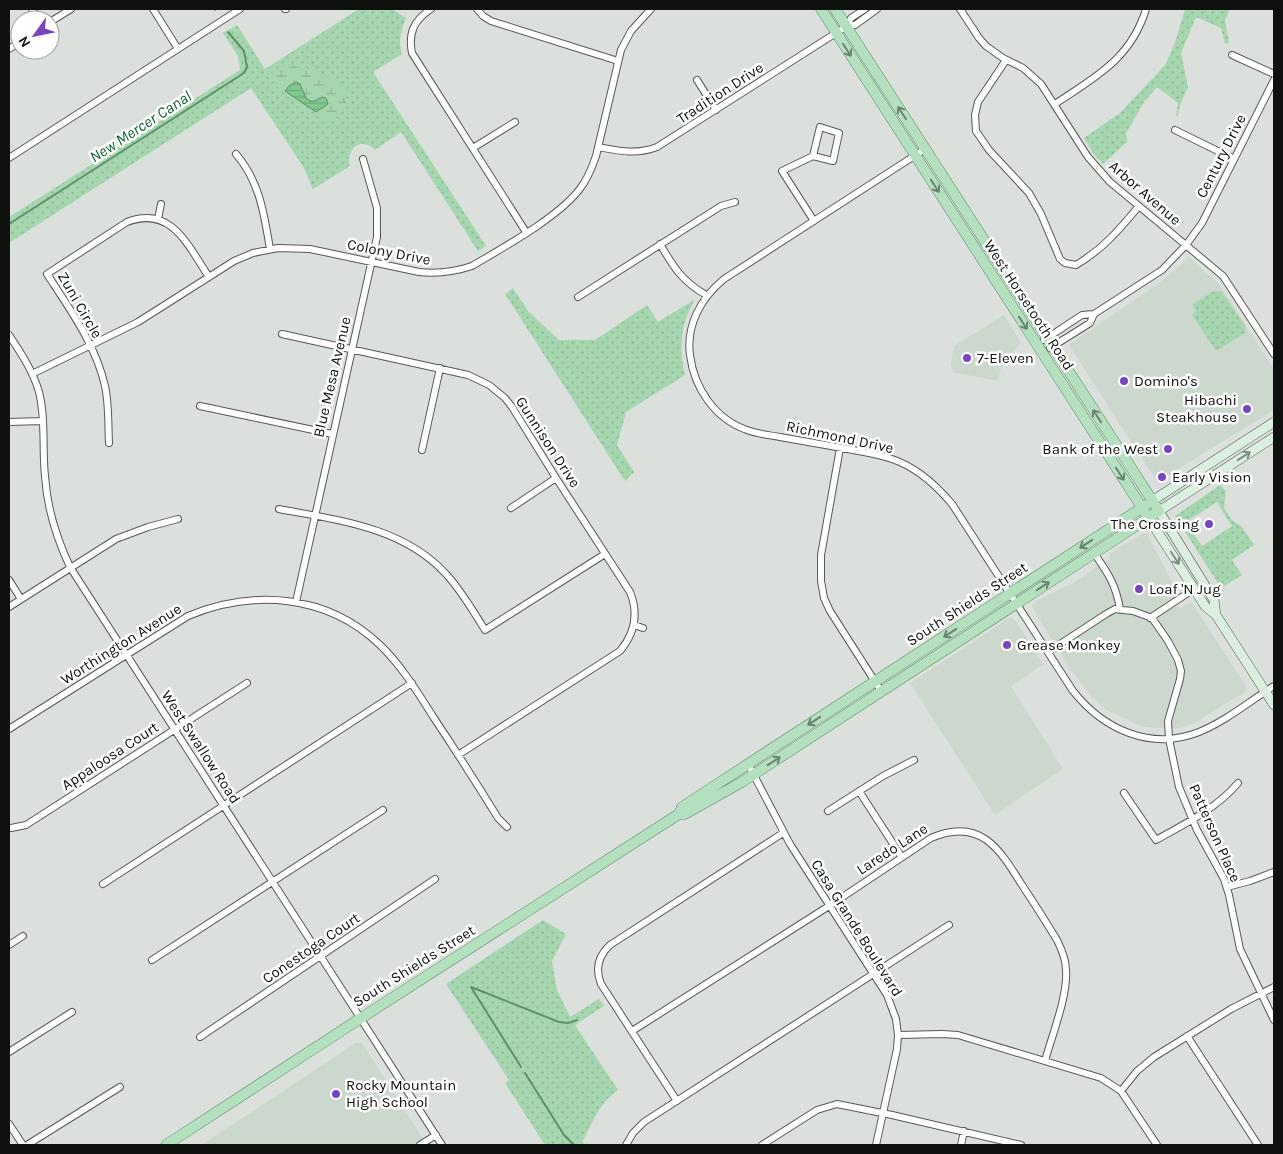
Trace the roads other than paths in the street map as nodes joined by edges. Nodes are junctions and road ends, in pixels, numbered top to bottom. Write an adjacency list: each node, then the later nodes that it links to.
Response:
1 (71, 9): 13 (street)
2 (152, 9): 16 (street)
3 (240, 9): 16 (street)
4 (431, 9): 27 (street)
5 (477, 9): 19 (street)
6 (651, 9): 19 (street, Colony Drive)
7 (821, 9): 15 (main road, West Horsetooth Road)
8 (836, 9): 14 (main road, West Horsetooth Road)
9 (865, 9): 14 (street, Tradition Drive)
10 (877, 9): 14 (street, Tradition Drive)
11 (960, 9): 18 (street, Arbor Avenue)
12 (1146, 9): 23 (street)
13 (60, 16)
14 (846, 26): 15 (street, Tradition Drive); 29 (main road, West Horsetooth Road, one-way to 14)
15 (836, 32): 24 (street, Tradition Drive); 31 (main road, West Horsetooth Road, one-way to 31)
16 (178, 49): 33 (street)
17 (1232, 55): 20 (street)
18 (1006, 60): 23 (street, Arbor Avenue); 38 (street)
19 (618, 61): 28 (street, Colony Drive)
20 (1274, 74)
21 (697, 80): 24 (street)
22 (1274, 80): 35 (street, Century Drive)
23 (1055, 104): 38 (street, Arbor Avenue)
24 (716, 110): 28 (street, Tradition Drive)
25 (515, 122): 27 (street)
26 (1175, 130): 35 (street)
27 (473, 148): 41 (street)
28 (598, 148): 41 (street, Colony Drive)
29 (926, 149): 31 (street); 52 (main road, West Horsetooth Road)
30 (236, 154): 44 (street)
31 (915, 155): 40 (street); 55 (main road, West Horsetooth Road, one-way to 55)
32 (813, 156): 32 (street); 40 (street)
33 (9, 158)
34 (363, 158): 45 (street, Blue Mesa Avenue)
35 (1234, 159): 43 (street, Century Drive)
36 (735, 202): 42 (street)
37 (161, 204): 39 (street)
38 (1139, 206): 43 (street, Arbor Avenue)
39 (158, 220): 46 (street); 53 (street, Zuni Circle)
40 (814, 221): 47 (street)
41 (526, 232): 45 (street, Colony Drive)
42 (660, 244): 47 (street); 48 (street)
43 (1186, 245): 49 (street, Century Drive); 56 (street, Arbor Avenue)
44 (270, 249): 45 (street, Colony Drive); 46 (street, Colony Drive)
45 (371, 262): 54 (street, Blue Mesa Avenue)
46 (208, 277): 53 (street, Colony Drive)
47 (706, 295): 66 (street, Richmond Drive)
48 (578, 297)
49 (1094, 314): 52 (street, Century Drive); 52 (street, Century Drive)
50 (282, 334): 54 (street, Gunnison Drive)
51 (9, 335): 58 (street, West Swallow Road)
52 (1050, 342): 55 (street, Century Drive); 55 (street, Century Drive); 69 (main road, West Horsetooth Road, one-way to 52)
53 (90, 346): 58 (street, Colony Drive); 65 (street, Zuni Circle)
54 (352, 348): 57 (street, Gunnison Drive); 63 (street, Blue Mesa Avenue)
55 (1040, 349): 71 (main road, West Horsetooth Road, one-way to 71)
56 (1274, 354)
57 (440, 368): 67 (street); 68 (street, Gunnison Drive)
58 (32, 374): 60 (street, West Swallow Road)
59 (200, 406): 63 (street)
60 (42, 421): 61 (street); 79 (street, West Swallow Road)
61 (9, 422)
62 (1274, 422): 69 (main road, South Shields Street)
63 (332, 434): 74 (street, Blue Mesa Avenue)
64 (1274, 437): 73 (main road, South Shields Street, one-way to 64)
65 (109, 443)
66 (840, 448): 82 (street, Richmond Drive); 95 (street)
67 (422, 450)
68 (556, 478): 70 (street); 78 (street, Gunnison Drive)
69 (1152, 501): 71 (main road, South Shields Street); 73 (main road, West Horsetooth Road)
70 (511, 508)
71 (1142, 508): 75 (main road, West Horsetooth Road); 82 (main road, South Shields Street, one-way to 82)
72 (279, 509): 74 (street)
73 (1159, 512): 75 (main road, South Shields Street); 87 (main road, West Horsetooth Road)
74 (315, 516): 78 (street); 84 (street, Blue Mesa Avenue)
75 (1148, 518): 77 (main road, South Shields Street); 81 (main road, West Horsetooth Road, one-way to 81)
76 (178, 519): 79 (street)
77 (1094, 553): 82 (main road, South Shields Street, one-way to 77); 86 (street)
78 (605, 554): 89 (street, Gunnison Drive)
79 (70, 567): 83 (street); 92 (street, West Swallow Road)
80 (9, 580): 83 (street)
81 (1194, 589): 87 (main road, West Horsetooth Road); 88 (street)
82 (1013, 598): 91 (street, Richmond Drive); 95 (main road, South Shields Street)
83 (21, 599): 85 (street)
84 (296, 602): 92 (street, Worthington Avenue); 94 (street, Worthington Avenue)
85 (9, 607)
86 (1120, 609): 88 (street); 91 (street)
87 (1216, 615): 97 (main road, West Horsetooth Road)
88 (1150, 618): 101 (street, Patterson Place)
89 (634, 625): 90 (street); 102 (street, Gunnison Drive)
90 (643, 628)
91 (1048, 652): 101 (street, Richmond Drive)
92 (126, 654): 99 (street, Worthington Avenue); 100 (street, West Swallow Road)
93 (247, 683): 100 (street, Appaloosa Court)
94 (412, 683): 102 (street, Worthington Avenue); 109 (street)
95 (878, 686): 104 (main road, South Shields Street, one-way to 104); 105 (main road, South Shields Street, one-way to 95)
96 (1274, 686): 97 (street, Richmond Drive)
97 (1266, 692): 98 (main road, West Horsetooth Road); 101 (street, Richmond Drive)
98 (1274, 705)
99 (9, 729)
100 (174, 729): 109 (street, West Swallow Road); 115 (street, Appaloosa Court)
101 (1169, 739): 113 (street, Patterson Place)
102 (458, 755): 114 (street, Worthington Avenue)
103 (914, 760): 107 (street)
104 (748, 764): 105 (street, Casa Grande Boulevard); 112 (main road, South Shields Street)
105 (754, 774): 112 (main road, South Shields Street); 116 (street, Casa Grande Boulevard)
106 (1238, 783): 113 (street)
107 (860, 791): 111 (street); 117 (street)
108 (1124, 793): 113 (street)
109 (224, 806): 120 (street, West Swallow Road); 121 (street)
110 (383, 810): 120 (street)
111 (828, 811)
112 (679, 814): 133 (main road, South Shields Street)
113 (1192, 819): 122 (street, Patterson Place)
114 (507, 827)
115 (10, 828)
116 (783, 833): 123 (street, Casa Grande Boulevard); 135 (street)
117 (901, 856): 123 (street, Laredo Lane); 140 (street, Laredo Lane)
118 (1274, 872): 122 (street)
119 (435, 879): 127 (street, Conestoga Court)
120 (272, 881): 127 (street, West Swallow Road); 128 (street)
121 (102, 884)
122 (1227, 887): 131 (street, Patterson Place)
123 (829, 906): 129 (street, Casa Grande Boulevard); 135 (street, Laredo Lane)
124 (949, 925): 129 (street)
125 (23, 936): 126 (street)
126 (9, 945)
127 (321, 957): 133 (street, West Swallow Road); 138 (street, Conestoga Court)
128 (152, 960)
129 (874, 974): 136 (street, Casa Grande Boulevard); 143 (street)
130 (1274, 987): 131 (street)
131 (1260, 993): 134 (street, Patterson Place); 137 (street)
132 (72, 1012): 139 (street)
133 (360, 1018): 147 (street, West Swallow Road); 150 (main road, South Shields Street)
134 (1274, 1020)
135 (632, 1031): 143 (street)
136 (898, 1035): 140 (street); 144 (street, Casa Grande Boulevard)
137 (1187, 1036): 142 (street); 159 (street)
138 (200, 1037)
139 (9, 1052)
140 (1045, 1061): 142 (street)
141 (120, 1087): 149 (street)
142 (1121, 1091): 158 (street)
143 (677, 1102): 153 (street)
144 (883, 1113): 146 (street); 154 (street); 155 (street, Casa Grande Boulevard)
145 (9, 1124): 148 (street)
146 (964, 1131): 156 (street); 157 (street)
147 (436, 1135): 151 (street); 152 (street, West Swallow Road)
148 (23, 1145)
149 (27, 1145)
150 (166, 1145)
151 (420, 1145)
152 (442, 1145)
153 (626, 1145)
154 (762, 1145)
155 (876, 1145)
156 (961, 1145)
157 (1021, 1145)
158 (1157, 1145)
159 (1258, 1145)

